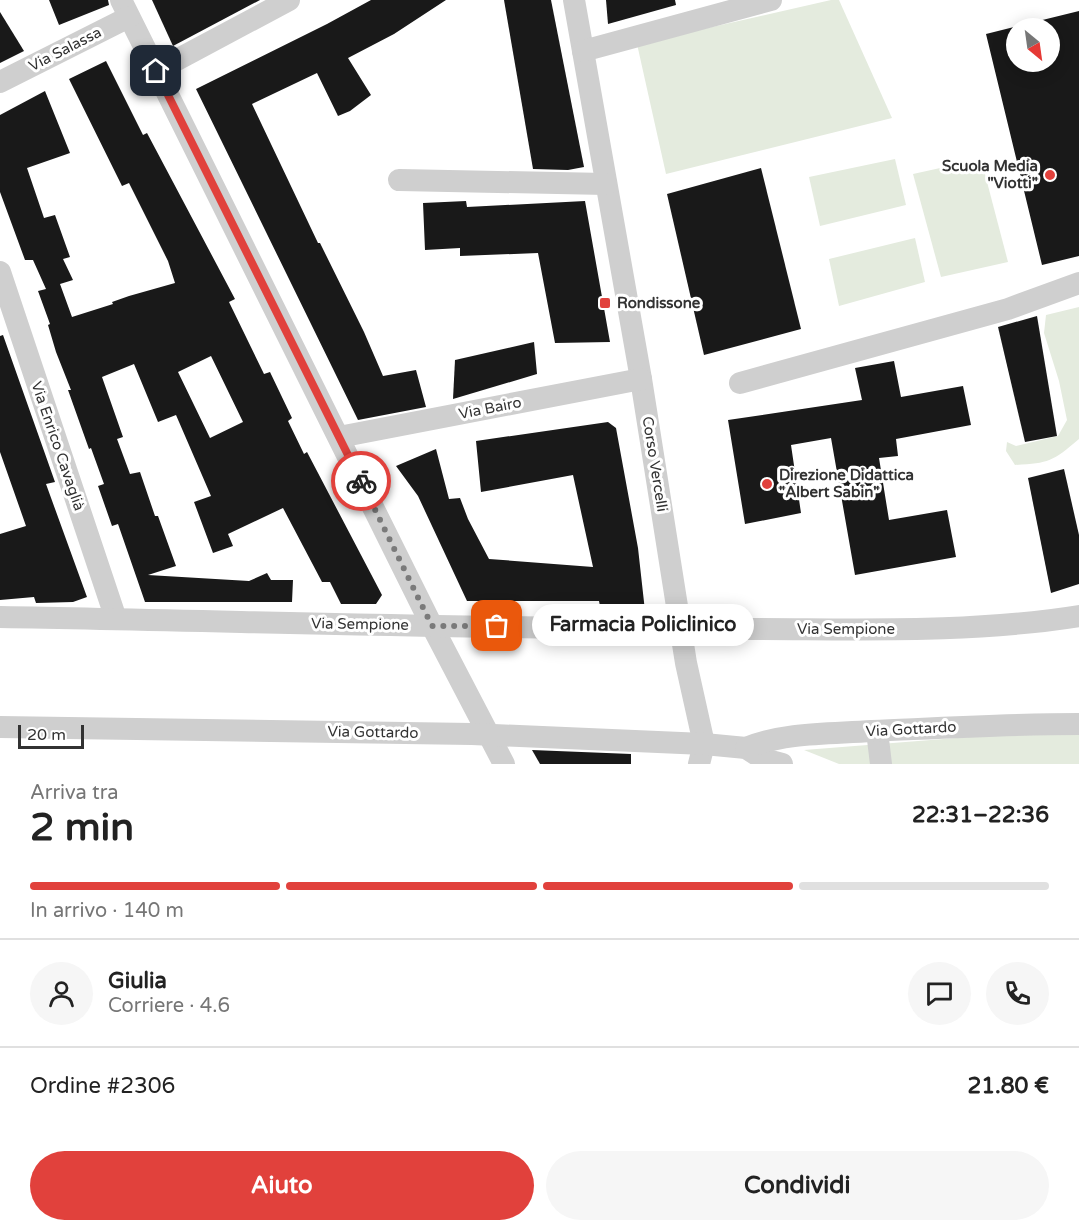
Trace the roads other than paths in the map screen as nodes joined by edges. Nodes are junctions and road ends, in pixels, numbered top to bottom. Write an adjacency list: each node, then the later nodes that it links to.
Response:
1 (288, 0): 6 (street)
2 (574, 0): 5 (street, Corso Vercelli)
3 (771, 0): 5 (street)
4 (125, 8): 6 (street); 7 (street, Via Salassa)
5 (583, 51): 9 (street, Corso Vercelli)
6 (156, 71): 14 (street)
7 (0, 82)
8 (399, 180): 9 (street)
9 (606, 184): 12 (street, Corso Vercelli)
10 (0, 272): 17 (street, Via Enrico Cavaglià)
11 (1079, 283): 13 (street)
12 (640, 379): 14 (street, Via Bairo); 19 (street, Corso Vercelli)
13 (740, 383)
14 (339, 437): 18 (street)
15 (1079, 616): 19 (street, Via Sempione)
16 (0, 617): 17 (street, Via Sempione)
17 (116, 619): 18 (street, Via Sempione)
18 (432, 626): 19 (street, Via Sempione); 23 (street)
19 (681, 629): 24 (street, Corso Vercelli)
20 (1079, 724): 22 (street, Via Gottardo)
21 (0, 727): 23 (street, Via Gottardo)
22 (877, 731): 25 (street, Via Gottardo); 28 (street)
23 (488, 734): 24 (street, Via Gottardo); 26 (street)
24 (701, 754): 25 (street, Via Gottardo); 27 (street, Corso Vercelli)
25 (762, 759)
26 (504, 764)
27 (721, 764)
28 (881, 764)

